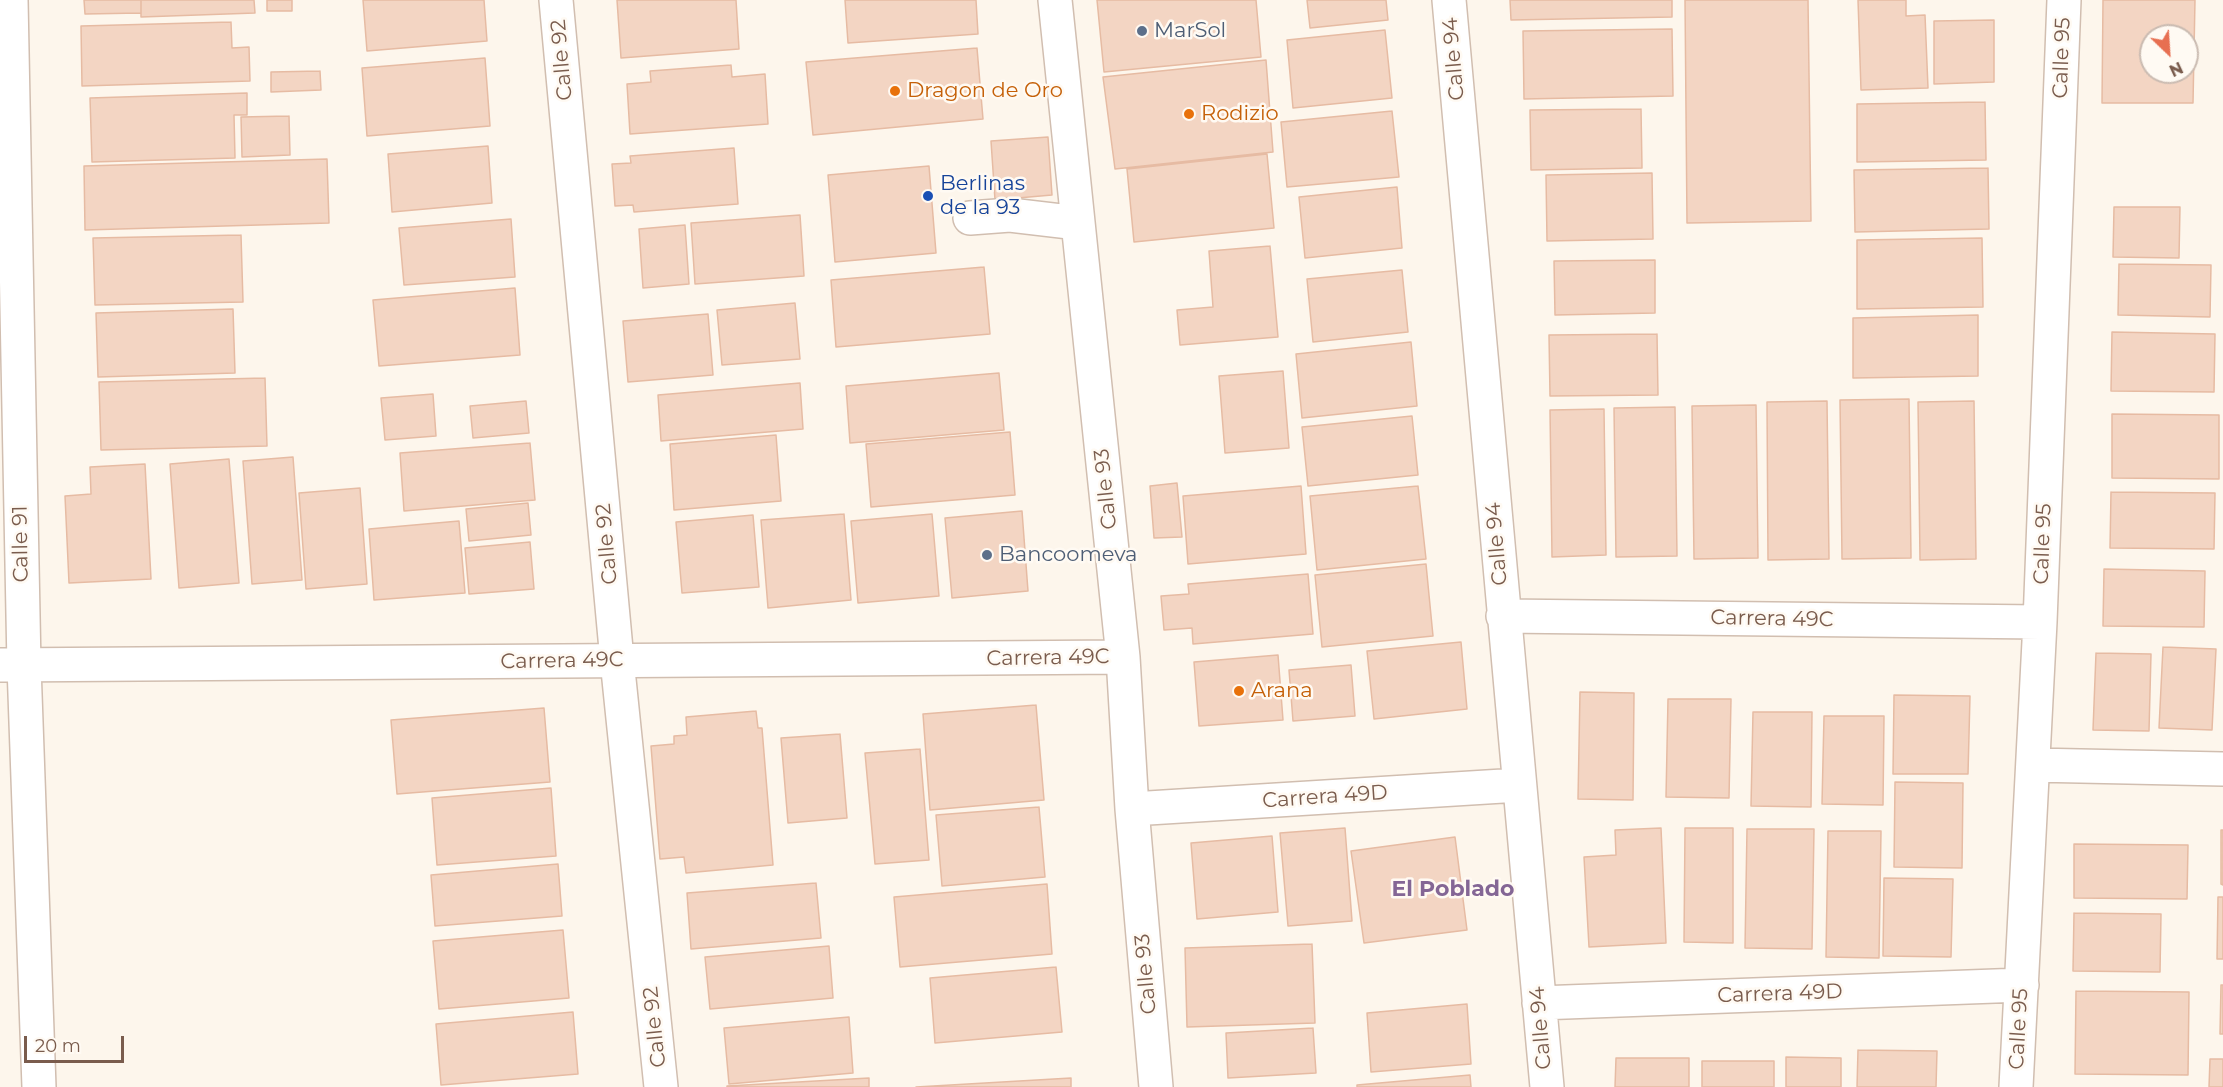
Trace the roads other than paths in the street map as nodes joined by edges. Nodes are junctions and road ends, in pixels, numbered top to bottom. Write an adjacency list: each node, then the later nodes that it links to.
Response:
1 (11, 0): 12 (street, Calle 91)
2 (556, 0): 11 (street, Calle 92)
3 (1055, 0): 7 (street, Calle 93)
4 (1449, 0): 8 (street, Calle 94)
5 (2064, 0): 9 (street, Calle 95)
6 (970, 218): 7 (street)
7 (1078, 223): 10 (street, Calle 93)
8 (1503, 616): 9 (street, Carrera 49C); 15 (street, Calle 94)
9 (2040, 622): 13 (street, Calle 95)
10 (1123, 657): 11 (street, Carrera 49C); 16 (street, Calle 93)
11 (617, 660): 12 (street, Carrera 49C); 20 (street, Calle 92)
12 (12, 665): 19 (street, Calle 91)
13 (2033, 765): 14 (street); 17 (street, Calle 95)
14 (2223, 769)
15 (1519, 785): 16 (street, Carrera 49D); 18 (street, Calle 94)
16 (1132, 809): 21 (street, Calle 93)
17 (2022, 985): 18 (street, Carrera 49D); 23 (street, Calle 95)
18 (1539, 1003): 22 (street, Calle 94)
19 (39, 1087)
20 (661, 1087)
21 (1156, 1087)
22 (1547, 1087)
23 (2016, 1087)

